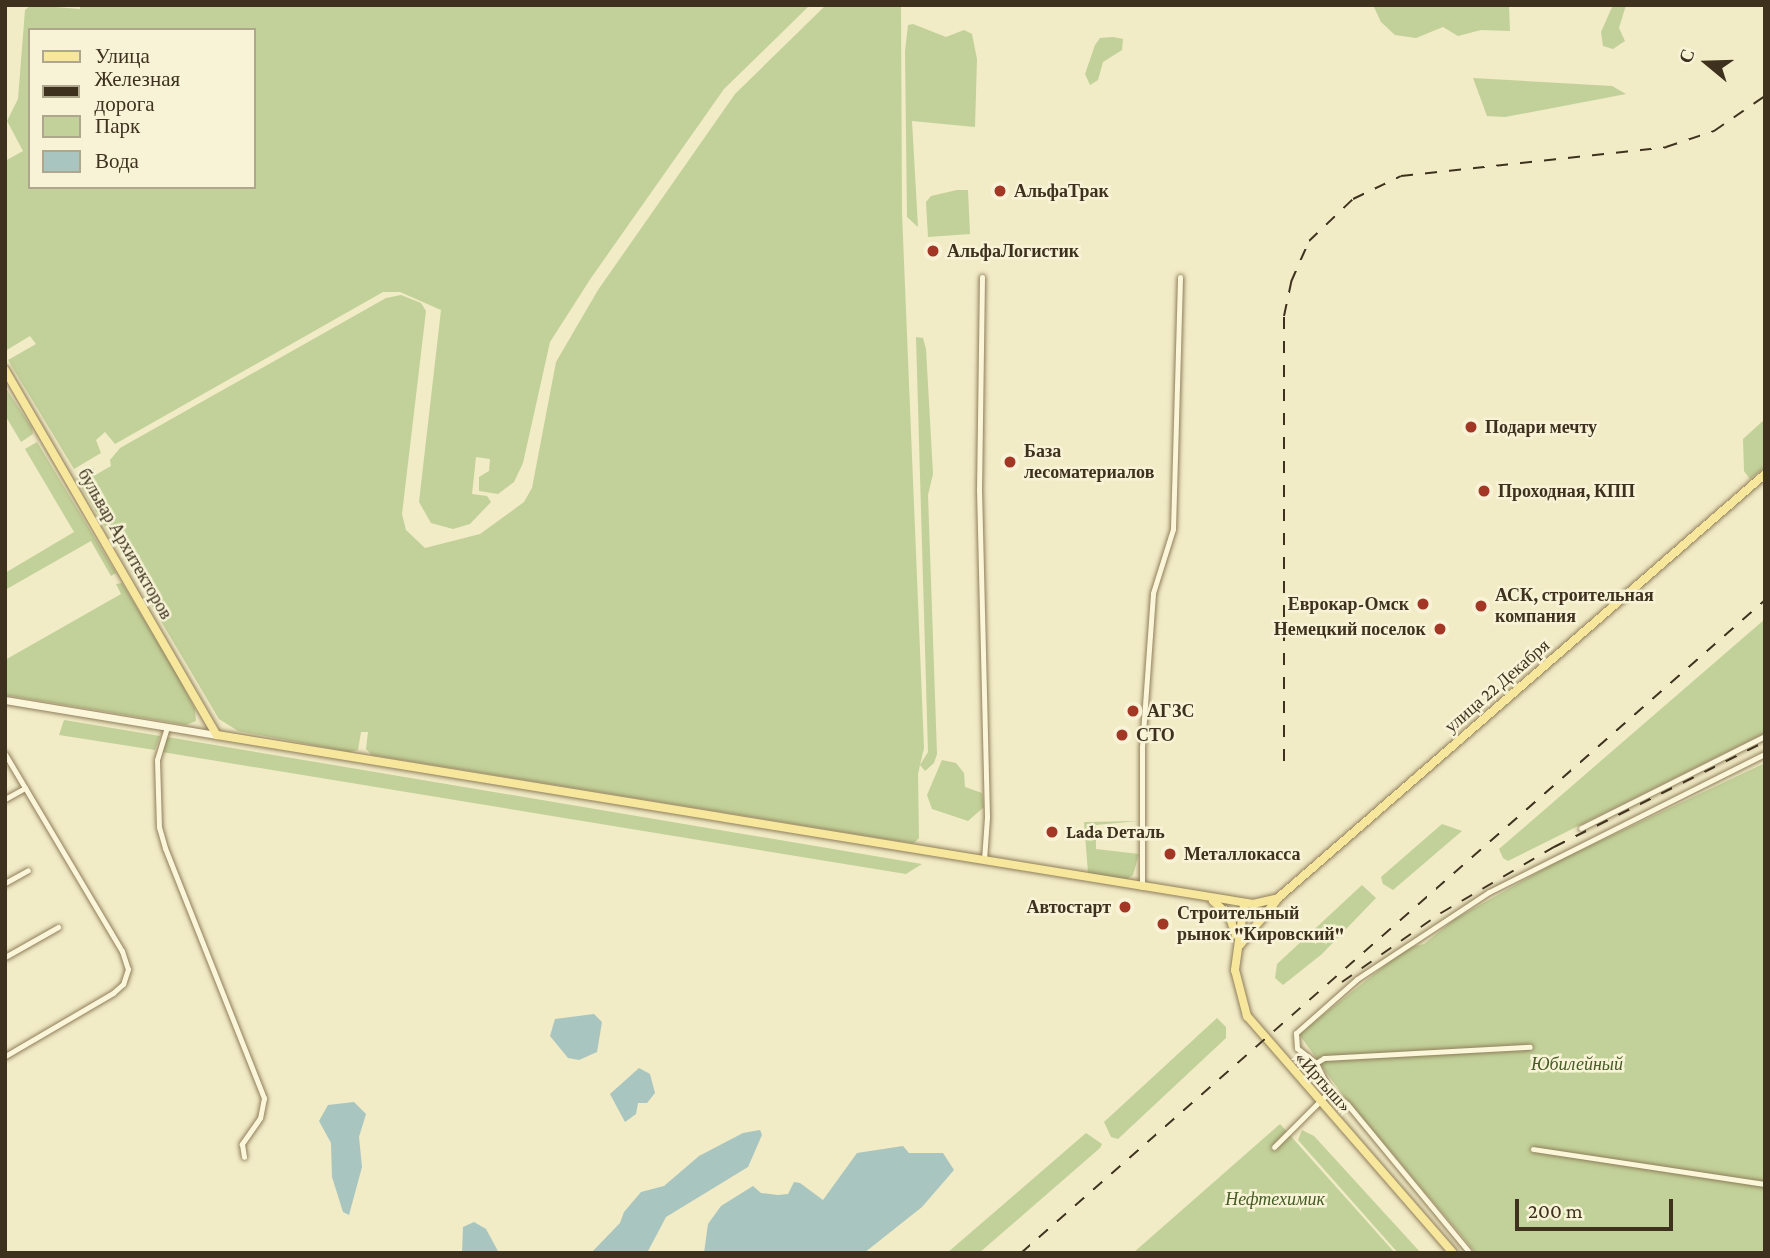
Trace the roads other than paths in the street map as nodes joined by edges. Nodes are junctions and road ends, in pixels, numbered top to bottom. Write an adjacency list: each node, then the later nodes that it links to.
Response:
1 (1180, 276): 17 (street)
2 (982, 277): 14 (street)
3 (5, 370): 7 (main road, бульвар Архитекторов)
4 (1765, 474): 18 (main road, улица 22 Декабря)
5 (5, 700): 6 (main road)
6 (167, 727): 7 (main road); 31 (street)
7 (217, 735): 14 (main road)
8 (1765, 736): 13 (street)
9 (5, 754): 11 (street)
10 (1765, 754): 26 (street)
11 (24, 788): 12 (street); 25 (street)
12 (5, 799)
13 (1581, 828)
14 (984, 860): 17 (main road)
15 (28, 870): 16 (street)
16 (5, 883)
17 (1142, 887): 19 (main road)
18 (1278, 898): 20 (main road); 22 (main road, улица 22 Декабря)
19 (1207, 899): 20 (main road); 22 (main road)
20 (1244, 904): 22 (main road, «Иртыш»)
21 (58, 927): 23 (street)
22 (1236, 951): 28 (main road, «Иртыш»)
23 (5, 957)
24 (1530, 1047): 26 (street)
25 (5, 1056)
26 (1316, 1063): 27 (street)
27 (1330, 1091): 28 (street); 34 (street)
28 (1318, 1101): 29 (street); 33 (main road, «Иртыш»)
29 (1274, 1147)
30 (1534, 1149): 32 (street)
31 (244, 1157)
32 (1765, 1184)
33 (1453, 1253)
34 (1471, 1253)

